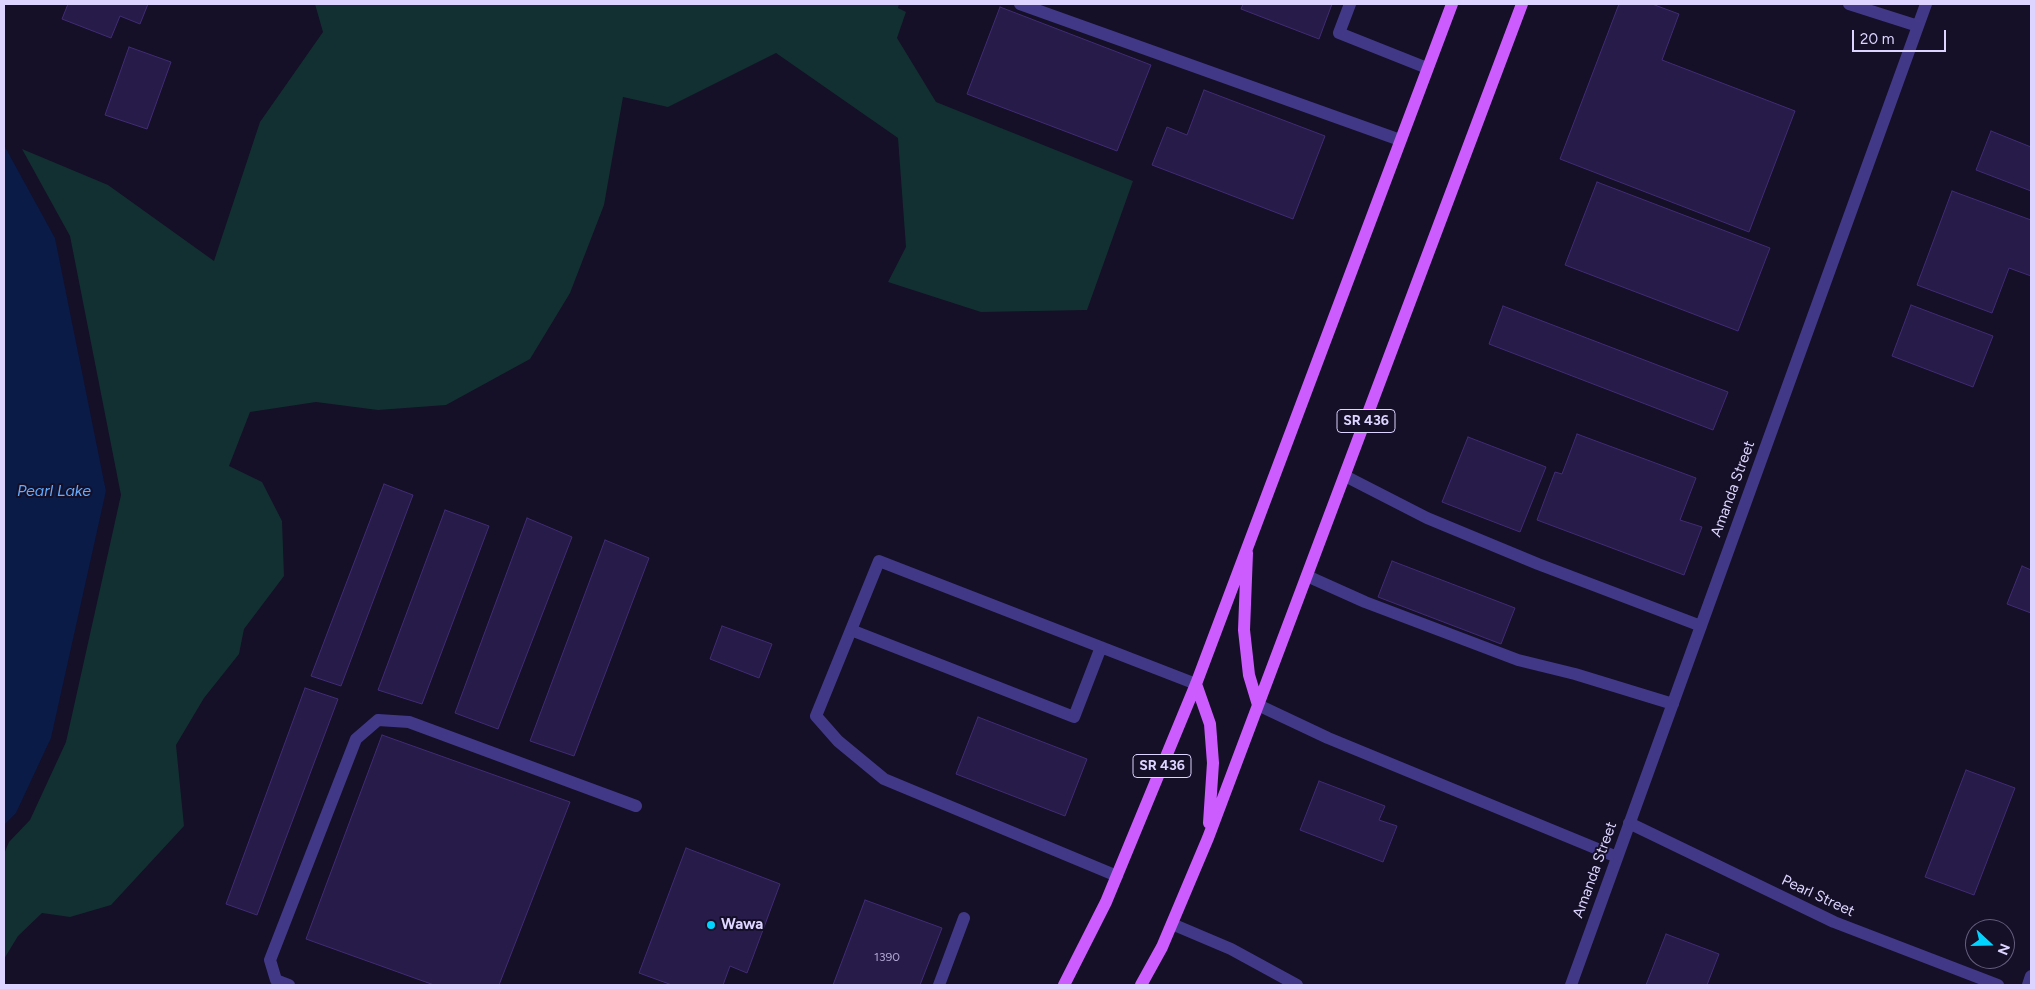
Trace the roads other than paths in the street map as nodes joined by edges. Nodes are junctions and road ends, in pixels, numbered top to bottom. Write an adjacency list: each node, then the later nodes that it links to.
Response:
1 (1020, 4): 9 (street)
2 (1350, 4): 8 (street)
3 (1452, 4): 8 (main road, SR 436)
4 (1522, 4): 10 (main road, SR 436)
5 (1848, 4): 7 (street)
6 (1926, 4): 7 (street, Amanda Street)
7 (1918, 26): 13 (street, Amanda Street)
8 (1427, 68): 9 (main road, SR 436)
9 (1400, 140): 11 (main road, SR 436)
10 (1345, 476): 12 (main road, SR 436); 13 (street)
11 (1248, 541): 16 (main road, SR 436); 18 (main road)
12 (1307, 576): 17 (street); 18 (main road, SR 436)
13 (1701, 626): 17 (street, Amanda Street)
14 (851, 630): 15 (street); 15 (street); 23 (street)
15 (1102, 647): 16 (street)
16 (1196, 684): 21 (main road); 23 (main road, SR 436)
17 (1672, 704): 20 (street, Amanda Street)
18 (1258, 705): 21 (main road, SR 436); 22 (street)
19 (636, 806): 27 (street)
20 (1630, 823): 22 (street, Amanda Street); 33 (street, Pearl Street)
21 (1208, 838): 25 (main road, SR 436)
22 (1617, 857): 32 (street, Amanda Street)
23 (1117, 876): 29 (main road, SR 436)
24 (964, 918): 28 (street)
25 (1172, 924): 30 (main road, SR 436); 31 (street)
26 (2031, 976): 34 (street)
27 (288, 985)
28 (939, 985)
29 (1064, 985)
30 (1141, 985)
31 (1297, 985)
32 (1571, 985)
33 (1998, 985)
34 (2028, 985)

